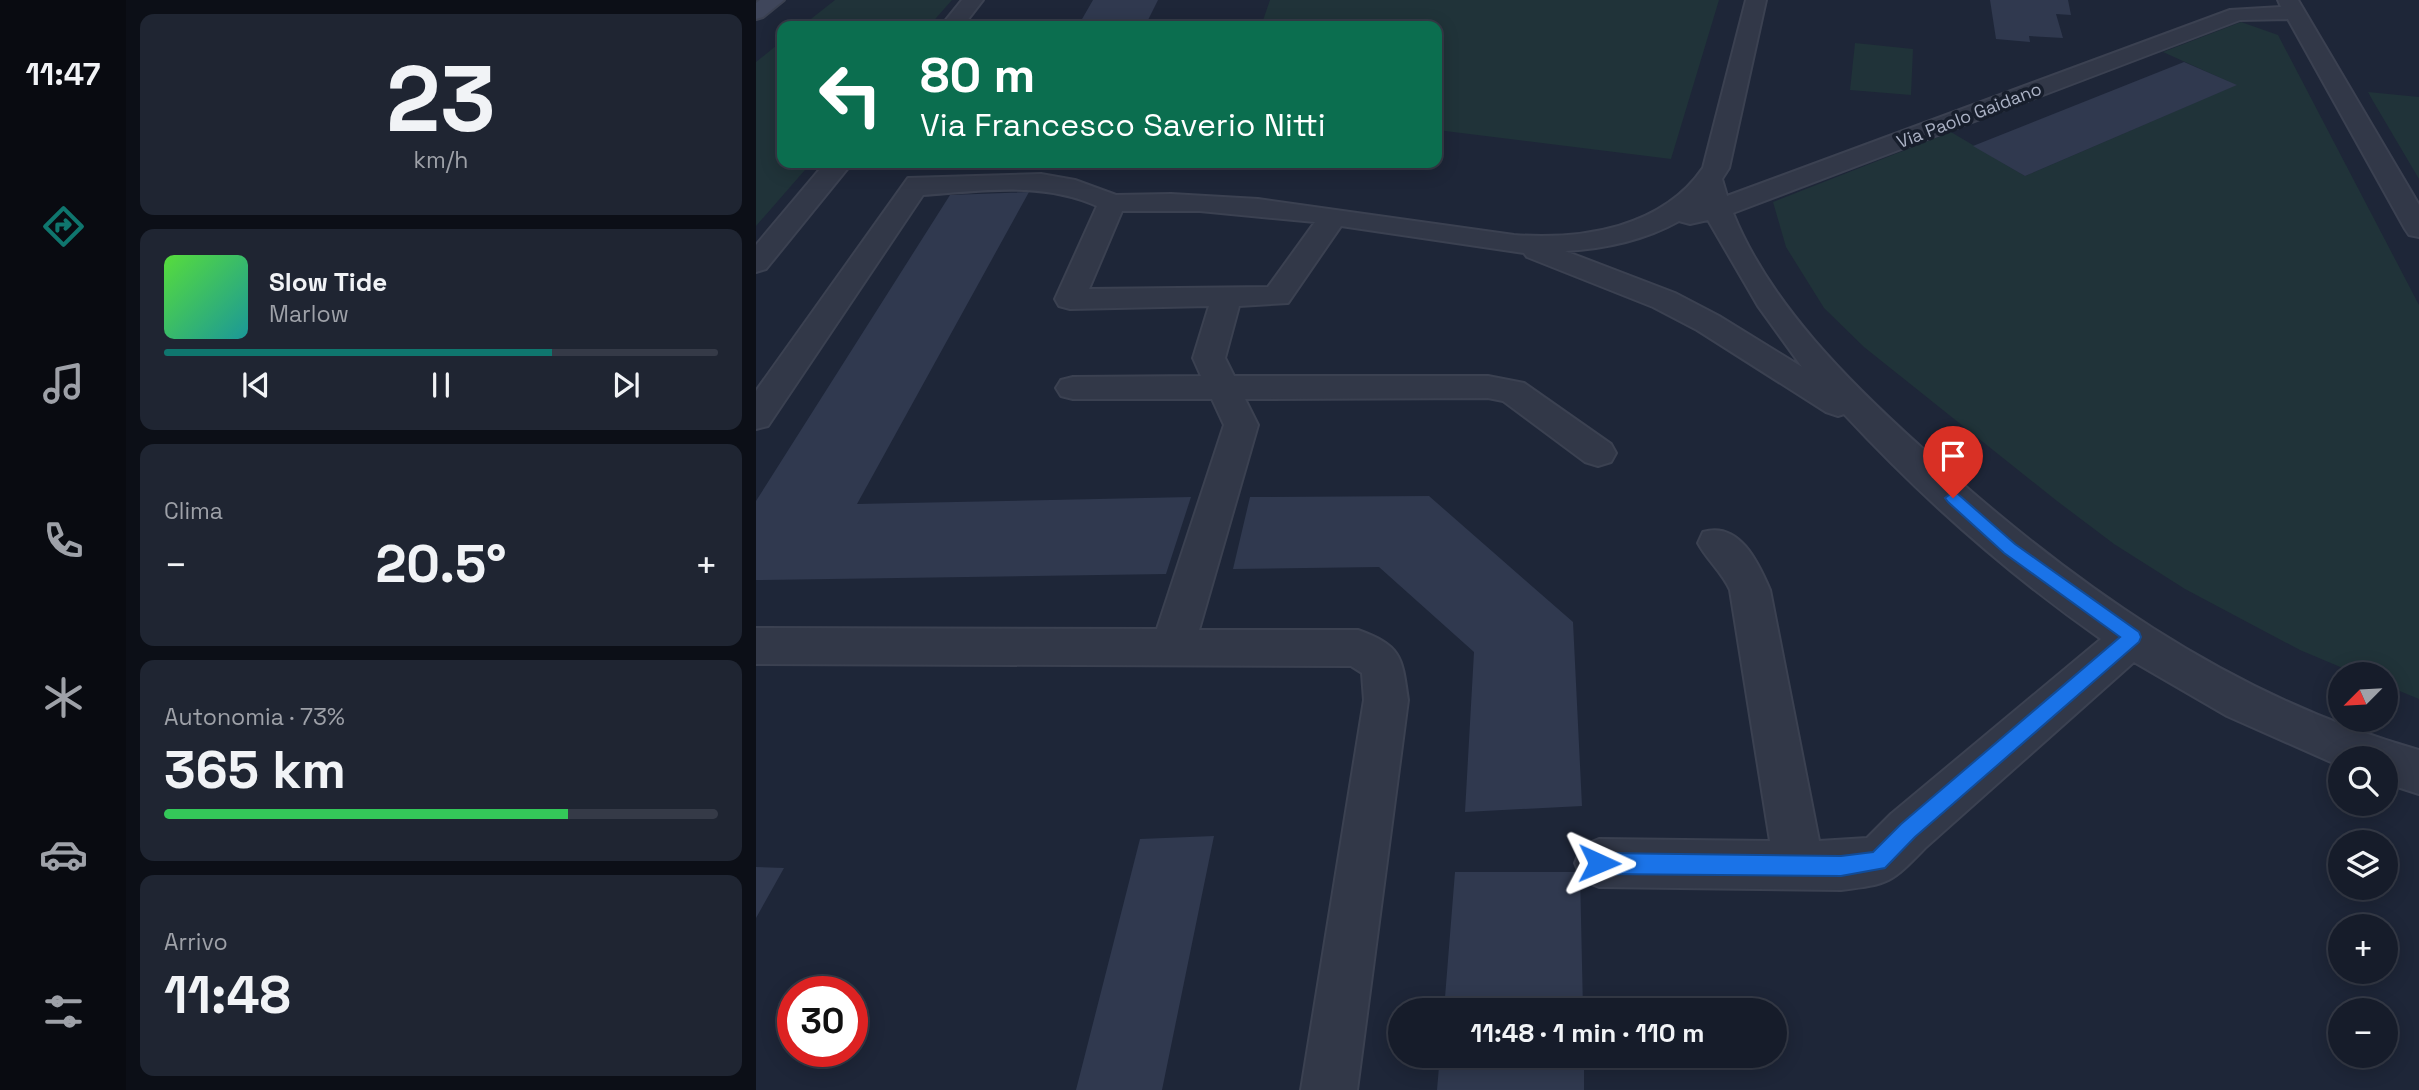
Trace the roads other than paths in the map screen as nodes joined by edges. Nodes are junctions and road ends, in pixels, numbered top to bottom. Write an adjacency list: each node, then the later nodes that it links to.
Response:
1 (774, 0): 5 (street)
2 (973, 0): 6 (street)
3 (1756, 0): 8 (street)
4 (2292, 6): 8 (street, Via Paolo Gaidano); 11 (street, Via Paolo Gaidano)
5 (756, 13)
6 (956, 21)
7 (835, 168): 13 (street)
8 (1712, 195): 12 (street); 18 (street)
9 (1112, 204): 10 (street); 14 (street); 17 (street)
10 (1334, 216): 12 (street); 14 (street)
11 (2419, 229)
12 (1518, 244): 18 (street)
13 (756, 263)
14 (1227, 296): 16 (street)
15 (1073, 388): 16 (street)
16 (1223, 388): 19 (street); 23 (street)
17 (756, 417)
18 (1878, 430): 21 (street)
19 (1598, 453)
20 (1717, 543): 28 (street)
21 (2133, 637): 24 (street); 28 (street)
22 (756, 646): 23 (street)
23 (1173, 646): 29 (street)
24 (2343, 746)
25 (2398, 766): 26 (street)
26 (2419, 772)
27 (1599, 863): 28 (street)
28 (1800, 866)
29 (1329, 1090)

